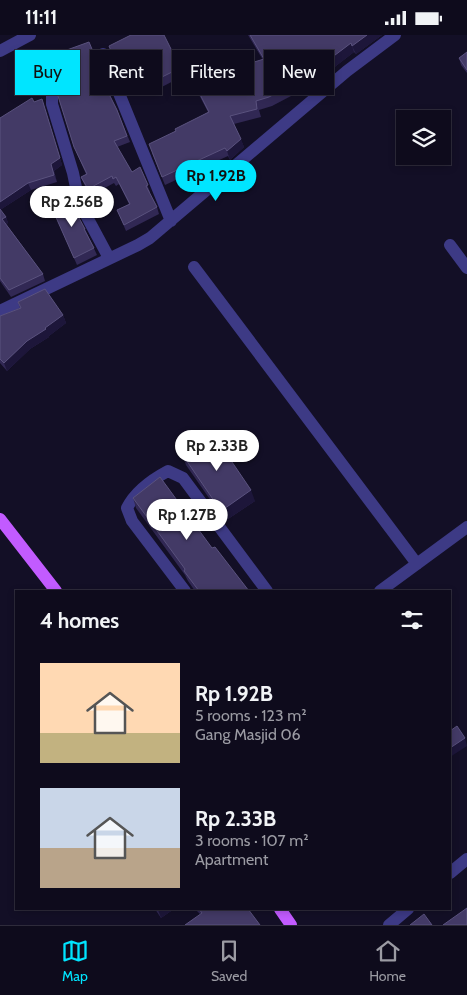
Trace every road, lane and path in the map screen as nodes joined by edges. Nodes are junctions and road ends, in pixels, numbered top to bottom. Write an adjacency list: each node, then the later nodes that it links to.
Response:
1 (30, 35): 3 (street)
2 (395, 35): 6 (street)
3 (0, 51)
4 (52, 95): 8 (street)
5 (120, 95): 6 (street)
6 (171, 221): 8 (street)
7 (450, 245): 10 (street)
8 (109, 258): 11 (street)
9 (194, 267): 14 (street)
10 (467, 268)
11 (0, 311)
12 (0, 519): 15 (main road)
13 (467, 527): 14 (street)
14 (417, 564): 18 (street)
15 (55, 590)
16 (184, 590): 17 (street)
17 (266, 590)
18 (381, 590)
19 (467, 859): 20 (street)
20 (451, 872)
21 (281, 910): 23 (main road)
22 (407, 910): 24 (street)
23 (291, 925)
24 (389, 925)

